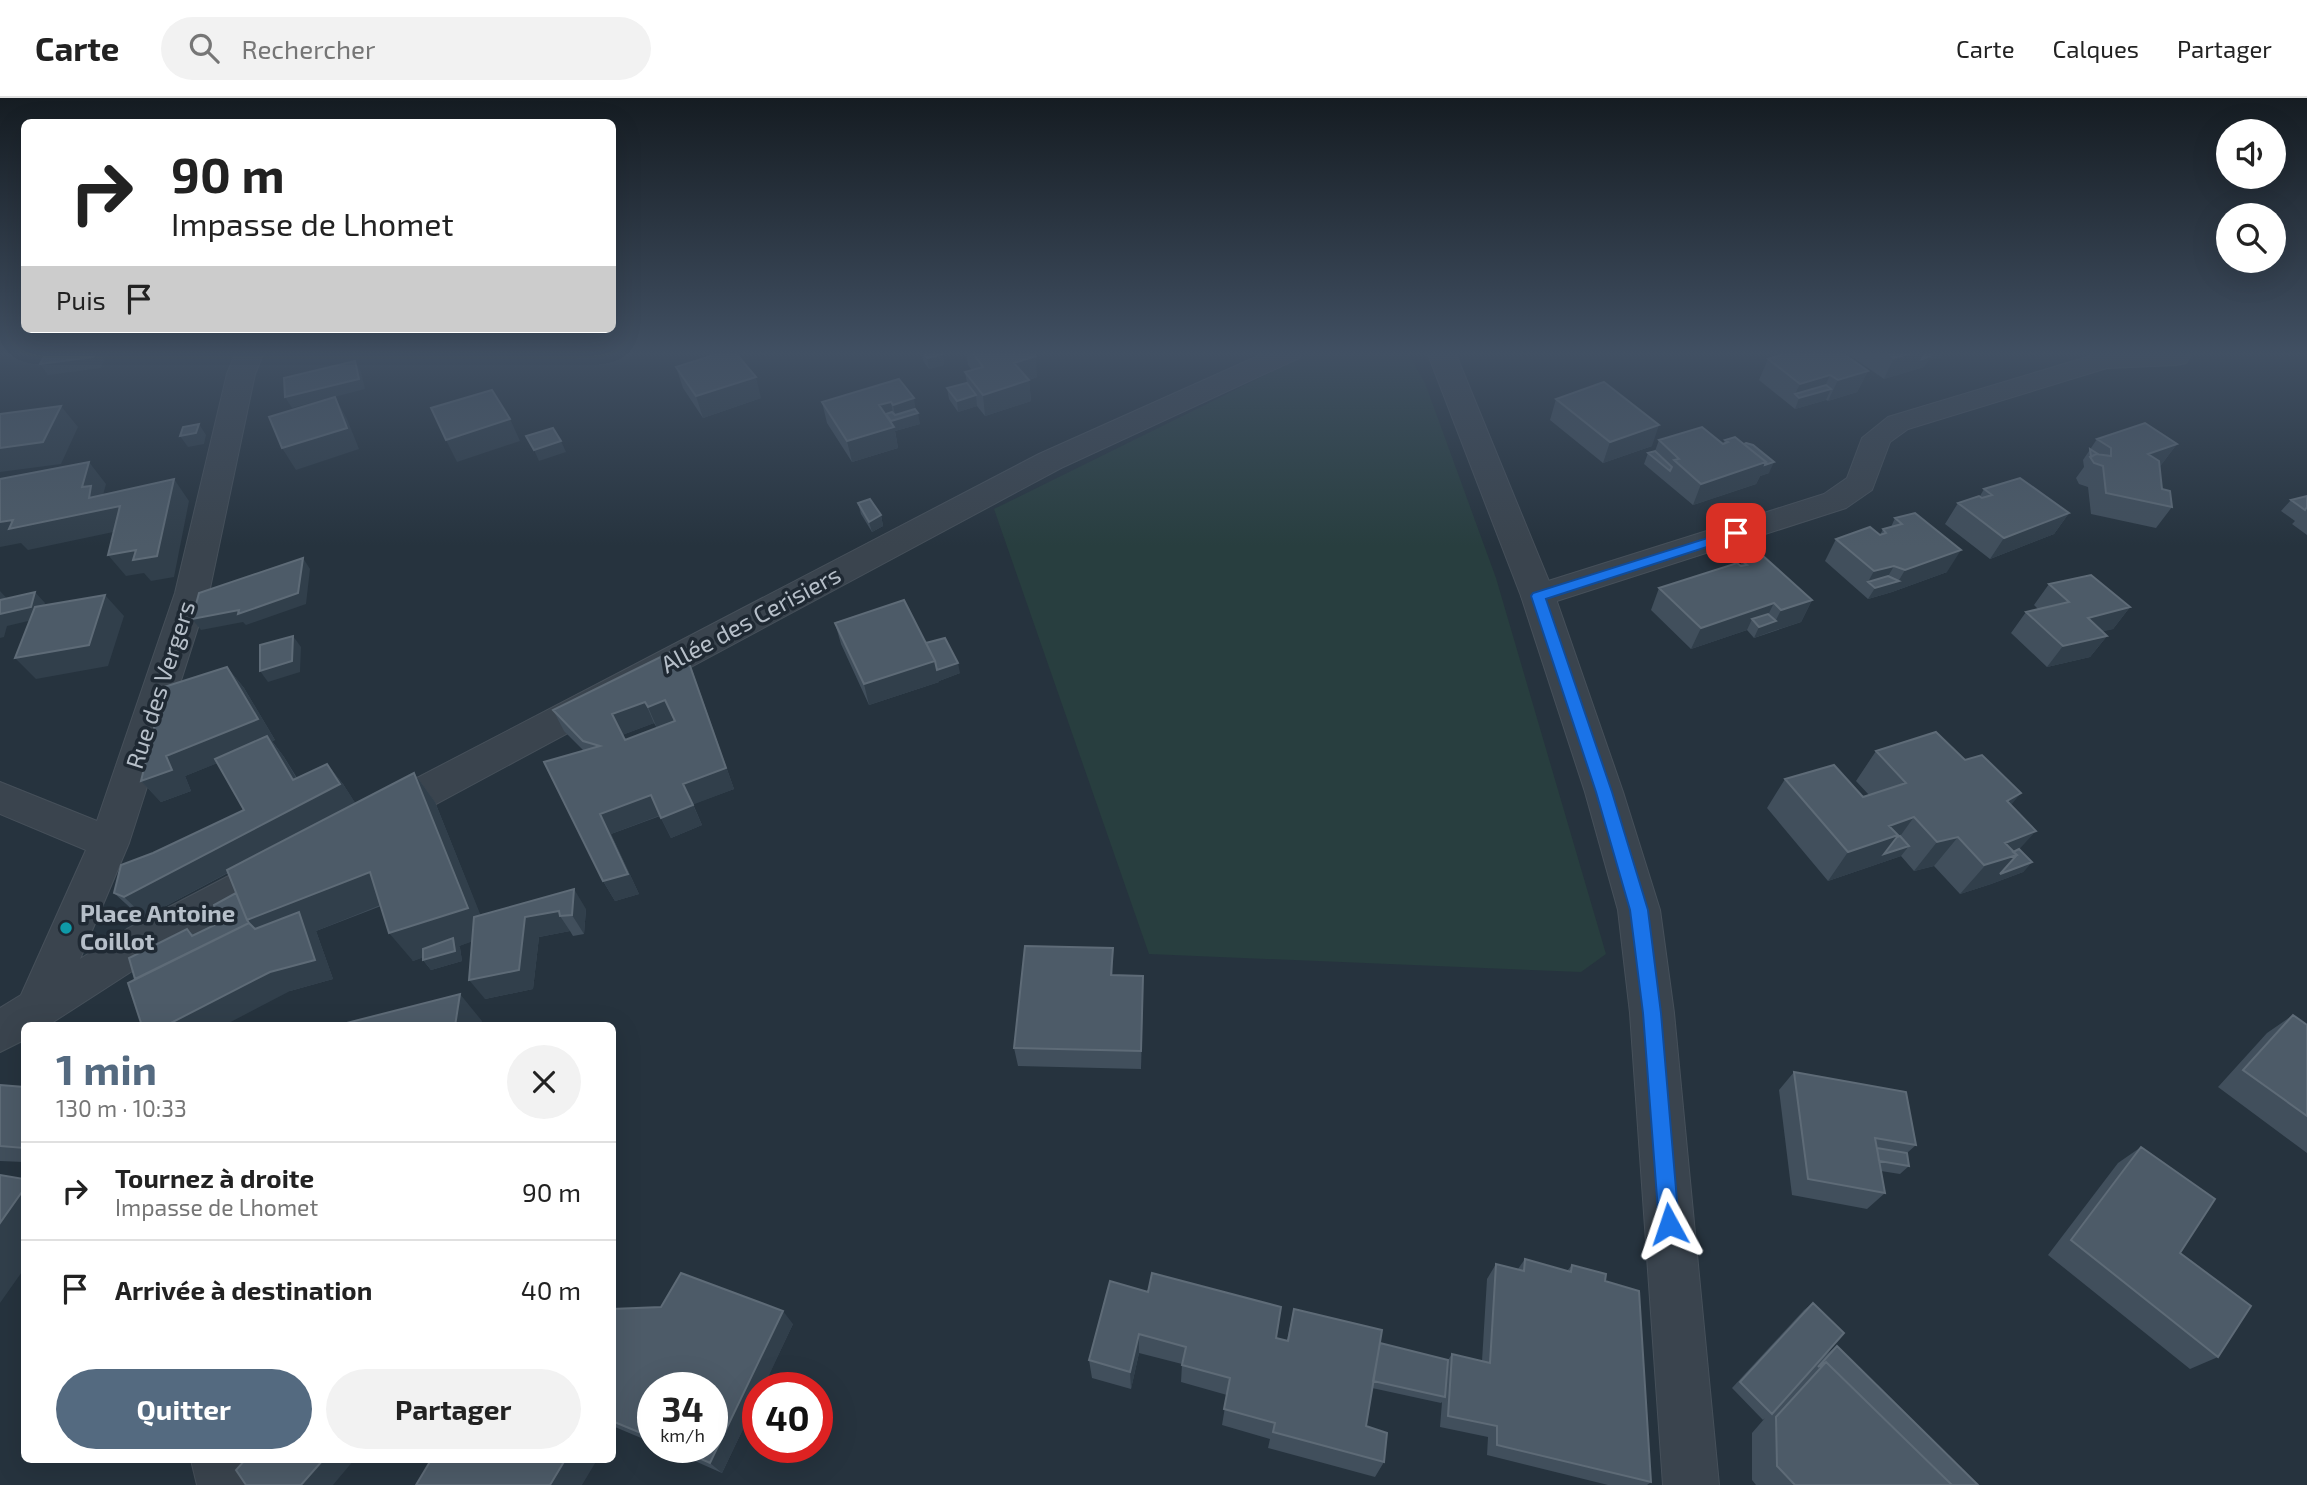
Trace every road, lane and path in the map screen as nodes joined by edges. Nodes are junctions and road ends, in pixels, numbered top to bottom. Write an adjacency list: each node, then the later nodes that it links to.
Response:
1 (231, 417): 8 (street, Rue des Vergers)
2 (1147, 417): 7 (street, Allée des Cerisiers)
3 (1467, 417): 5 (street)
4 (1919, 417): 5 (street)
5 (1538, 596): 16 (street)
6 (0, 797): 8 (street)
7 (351, 831)
8 (109, 843): 10 (street, Rue des Vergers)
9 (314, 851): 10 (street)
10 (51, 1016): 11 (street)
11 (32, 1022)
12 (21, 1025): 13 (street)
13 (0, 1032)
14 (219, 1463): 15 (street)
15 (225, 1485)
16 (1691, 1485)

